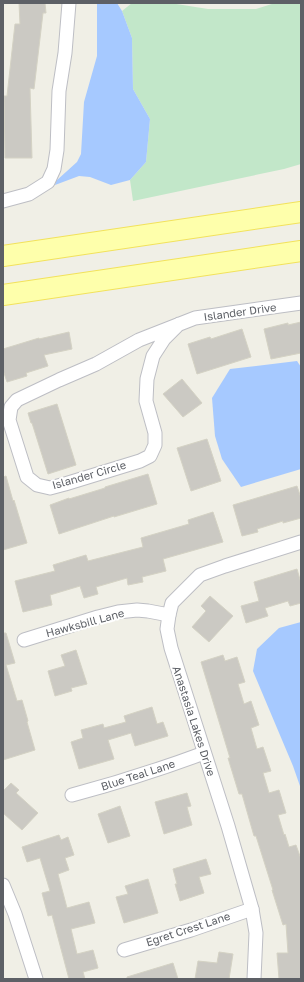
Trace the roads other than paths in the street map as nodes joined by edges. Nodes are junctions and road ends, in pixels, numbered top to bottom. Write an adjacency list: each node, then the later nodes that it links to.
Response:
1 (70, 3): 2 (street)
2 (3, 201)
3 (301, 212): 5 (main road)
4 (301, 251): 6 (main road)
5 (3, 256)
6 (3, 296)
7 (301, 303): 8 (street, Islander Drive)
8 (179, 324): 8 (street, Islander Circle)
9 (301, 542): 10 (street, Anastasia Lakes Drive)
10 (169, 615): 11 (street, Hawksbill Lane); 12 (street, Anastasia Lakes Drive)
11 (24, 640)
12 (204, 753): 13 (street, Blue Teal Lane); 15 (street, Anastasia Lakes Drive)
13 (72, 795)
14 (3, 885): 17 (street)
15 (252, 909): 16 (street, Egret Crest Lane); 18 (street, Anastasia Lakes Drive)
16 (124, 950)
17 (36, 979)
18 (254, 979)

